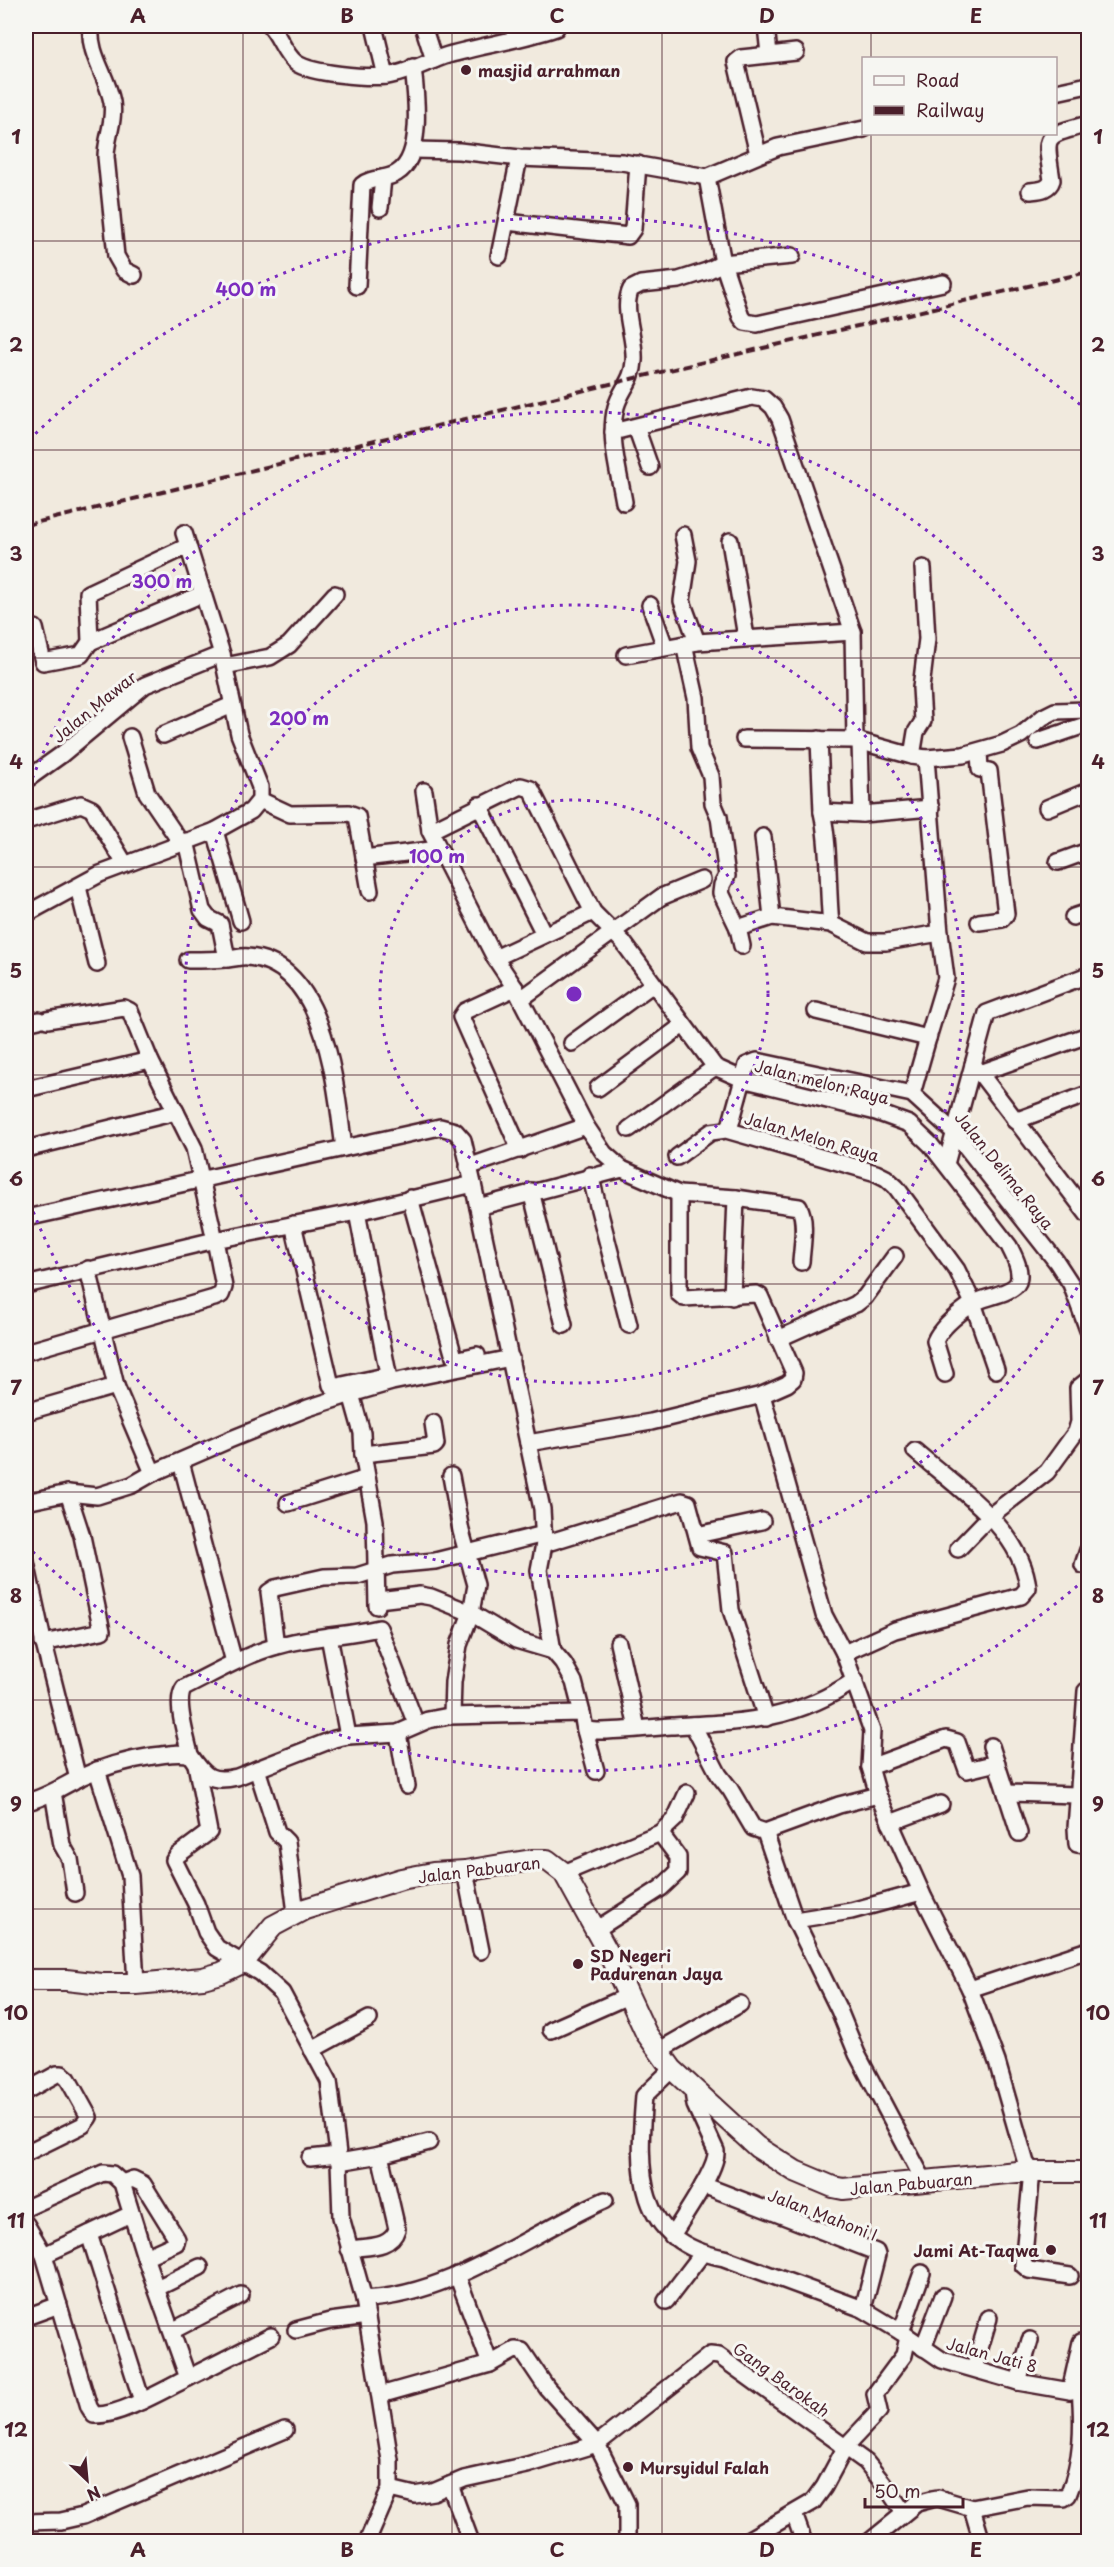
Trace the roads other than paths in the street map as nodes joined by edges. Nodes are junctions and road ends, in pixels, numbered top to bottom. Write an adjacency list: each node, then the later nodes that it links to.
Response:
1 (91, 26): 30 (street)
2 (270, 26): 11 (street)
3 (374, 26): 11 (street)
4 (423, 26): 9 (street)
5 (558, 26): 9 (street)
6 (766, 26): 8 (street)
7 (796, 52): 8 (street)
8 (769, 54): 19 (street)
9 (434, 60): 10 (street)
10 (413, 68): 11 (street); 18 (street)
11 (386, 76)
12 (1089, 85): 13 (street)
13 (1057, 92)
14 (1089, 124): 16 (street)
15 (862, 129): 19 (street)
16 (1057, 134)
17 (1053, 135): 24 (street)
18 (413, 150): 20 (street); 23 (street)
19 (758, 154): 22 (street)
20 (519, 158): 21 (street); 26 (street)
21 (638, 164): 22 (street); 26 (street)
22 (707, 177): 29 (street)
23 (383, 178): 25 (street); 32 (street)
24 (1030, 191)
25 (380, 208)
26 (507, 222): 27 (street)
27 (499, 256)
28 (792, 256): 29 (street)
29 (723, 263): 31 (street); 34 (street)
30 (134, 275)
31 (943, 283)
32 (357, 286)
33 (636, 427): 34 (street); 35 (street); 44 (street)
34 (613, 432): 36 (street)
35 (650, 467)
36 (624, 502)
37 (683, 535): 47 (street)
38 (730, 541): 45 (street)
39 (923, 568): 61 (street)
40 (202, 594): 46 (street); 46 (street); 50 (street)
41 (335, 594): 50 (street, Jalan Mawar)
42 (650, 605): 48 (street)
43 (35, 628): 46 (street)
44 (853, 632): 45 (street); 58 (street)
45 (746, 637): 47 (street)
46 (90, 642)
47 (690, 643): 48 (street); 92 (street)
48 (665, 647): 49 (street)
49 (626, 655)
50 (224, 660): 51 (street); 62 (street, Jalan Mawar)
51 (232, 705): 54 (street); 65 (street)
52 (1089, 710): 60 (street)
53 (1089, 724): 59 (street)
54 (163, 735)
55 (130, 737): 75 (street)
56 (744, 739): 57 (street)
57 (819, 739): 58 (street); 69 (street)
58 (857, 741): 61 (street); 70 (street)
59 (1038, 741)
60 (979, 752): 61 (street); 90 (street)
61 (919, 757): 67 (street)
62 (26, 780)
63 (424, 791): 73 (street)
64 (1089, 791): 68 (street)
65 (260, 800): 72 (street); 78 (street)
66 (479, 805): 73 (street); 84 (street); 95 (street)
67 (931, 808): 70 (street); 94 (street)
68 (1047, 808)
69 (822, 812): 70 (street); 91 (street)
70 (862, 814)
71 (26, 821): 80 (street)
72 (215, 831): 75 (street); 89 (street)
73 (430, 831): 76 (street)
74 (763, 837): 87 (street)
75 (184, 842): 80 (street); 98 (street)
76 (439, 849): 78 (street); 97 (street)
77 (1089, 851): 79 (street)
78 (364, 858): 83 (street)
79 (1058, 862)
80 (124, 864): 82 (street)
81 (702, 880): 93 (street)
82 (78, 887): 86 (street); 100 (street)
83 (370, 891)
84 (593, 912): 93 (street); 95 (street)
85 (1089, 912): 88 (street)
86 (26, 915)
87 (772, 917): 91 (street); 92 (street)
88 (1073, 917)
89 (241, 921)
90 (979, 922)
91 (831, 924): 94 (street)
92 (738, 928): 96 (street)
93 (614, 933): 102 (street); 103 (street)
94 (940, 933): 108 (street)
95 (544, 934): 97 (street)
96 (742, 946)
97 (495, 958): 103 (street)
98 (227, 959): 99 (street); 125 (street)
99 (188, 960)
100 (98, 964)
101 (1089, 975): 112 (street)
102 (653, 984): 106 (street); 109 (street)
103 (518, 993): 120 (street); 126 (street)
104 (816, 1011): 108 (street)
105 (37, 1021): 110 (street)
106 (683, 1025): 111 (street); 114 (street)
107 (1089, 1035): 112 (street)
108 (928, 1038): 116 (street)
109 (572, 1043)
110 (150, 1060): 115 (street); 118 (street)
111 (715, 1067): 113 (street, Jalan melon Raya); 121 (street)
112 (977, 1068): 119 (street); 123 (street)
113 (744, 1074): 116 (street, Jalan Delima Raya); 122 (street); 128 (street, Jalan melon Raya)
114 (598, 1088)
115 (26, 1089)
116 (912, 1094): 123 (street, Jalan Delima Raya)
117 (1089, 1094): 119 (street)
118 (176, 1112): 124 (street); 132 (street)
119 (1015, 1121): 140 (street)
120 (586, 1126): 126 (street); 130 (street)
121 (629, 1129)
122 (729, 1130): 127 (street, Jalan Melon Raya); 149 (street, Jalan Melon Raya)
123 (956, 1134): 128 (street); 153 (street, Jalan Delima Raya)
124 (26, 1149)
125 (345, 1149): 129 (street); 132 (street)
126 (520, 1150): 129 (street)
127 (677, 1157)
128 (946, 1164): 149 (street)
129 (468, 1167): 133 (street)
130 (622, 1169): 131 (street); 135 (street)
131 (590, 1175): 134 (street); 151 (street)
132 (200, 1180): 141 (street); 143 (street)
133 (473, 1184): 136 (street); 138 (street)
134 (531, 1191): 138 (street); 150 (street)
135 (679, 1194): 137 (street); 148 (street)
136 (410, 1198): 139 (street); 156 (street)
137 (736, 1198): 145 (street); 148 (street)
138 (478, 1207): 156 (street)
139 (357, 1212): 142 (street); 142 (street)
140 (1089, 1215)
141 (26, 1218)
142 (293, 1224): 143 (street)
143 (215, 1240): 146 (street); 152 (street)
144 (895, 1256): 154 (street)
145 (801, 1262)
146 (88, 1269): 147 (street); 152 (street)
147 (26, 1285)
148 (732, 1297): 154 (street)
149 (973, 1304): 157 (street, Jalan Melon Raya); 158 (street)
150 (564, 1325)
151 (629, 1325)
152 (102, 1330): 155 (street); 160 (street)
153 (1089, 1330)
154 (777, 1339): 162 (street)
155 (26, 1352)
156 (509, 1353): 161 (street); 165 (street)
157 (996, 1370)
158 (945, 1374)
159 (1085, 1382): 175 (street)
160 (116, 1386): 163 (street); 169 (street)
161 (351, 1394): 167 (street); 168 (street)
162 (762, 1395): 165 (street); 192 (street)
163 (26, 1412)
164 (433, 1423): 167 (street)
165 (528, 1443): 178 (street)
166 (915, 1451): 175 (street)
167 (363, 1454): 171 (street)
168 (181, 1462): 169 (street); 193 (street)
169 (153, 1473): 172 (street)
170 (451, 1476): 181 (street)
171 (367, 1478): 174 (street); 184 (street)
172 (69, 1492): 173 (street); 188 (street)
173 (26, 1502)
174 (288, 1503)
175 (990, 1516): 179 (street); 192 (street)
176 (762, 1521): 177 (street)
177 (697, 1535): 178 (street); 198 (street)
178 (544, 1539): 181 (street); 191 (street)
179 (958, 1549)
180 (1089, 1550): 183 (street)
181 (467, 1551): 184 (street); 185 (street)
182 (26, 1562): 188 (street)
183 (1083, 1565)
184 (377, 1570): 185 (street); 190 (street)
185 (471, 1613): 191 (street); 197 (street)
186 (329, 1636): 190 (street); 199 (street); 204 (street)
187 (26, 1639): 188 (street)
188 (42, 1640): 212 (street)
189 (618, 1643): 201 (street)
190 (276, 1646): 193 (street)
191 (553, 1652): 196 (street)
192 (844, 1653): 194 (street)
193 (234, 1662): 206 (street)
194 (855, 1680): 198 (street); 208 (street)
195 (1086, 1691): 218 (street)
196 (582, 1713): 197 (street); 202 (street)
197 (452, 1715): 199 (street)
198 (766, 1718): 200 (street)
199 (416, 1724): 203 (street)
200 (693, 1725): 201 (street); 222 (street)
201 (638, 1728): 202 (street)
202 (585, 1730): 211 (street)
203 (398, 1733): 204 (street); 213 (street)
204 (348, 1736): 209 (street)
205 (991, 1746): 207 (street)
206 (193, 1759): 209 (street); 210 (street); 235 (street)
207 (997, 1763): 208 (street); 216 (street)
208 (870, 1767): 217 (street)
209 (257, 1769): 230 (street)
210 (97, 1770): 212 (street); 237 (street)
211 (596, 1771)
212 (78, 1779): 214 (street)
213 (407, 1786)
214 (53, 1792): 219 (street); 229 (street)
215 (687, 1793): 223 (street)
216 (1006, 1793): 218 (street); 224 (street)
217 (878, 1795): 221 (street); 222 (street)
218 (1077, 1795): 225 (street)
219 (26, 1802)
220 (941, 1804): 221 (street)
221 (890, 1823): 228 (street)
222 (765, 1832): 231 (street)
223 (660, 1833): 227 (street); 232 (street)
224 (1019, 1833)
225 (1089, 1845)
226 (465, 1871): 227 (street, Jalan Pabuaran); 230 (street, Jalan Pabuaran); 234 (street)
227 (564, 1873): 232 (street, Jalan Pabuaran)
228 (921, 1892): 231 (street); 238 (street)
229 (75, 1893)
230 (296, 1913): 235 (street, Jalan Pabuaran)
231 (795, 1920): 255 (street)
232 (594, 1931): 239 (street, Jalan Pabuaran)
233 (1089, 1950): 238 (street)
234 (481, 1951)
235 (244, 1962): 237 (street, Jalan Pabuaran); 243 (street)
236 (26, 1980): 237 (street, Jalan Pabuaran)
237 (136, 1984)
238 (970, 1989): 253 (street)
239 (628, 1996): 242 (street); 244 (street, Jalan Pabuaran)
240 (740, 2004): 244 (street)
241 (369, 2019): 243 (street)
242 (551, 2030)
243 (312, 2050): 252 (street)
244 (658, 2051): 245 (street, Jalan Pabuaran)
245 (672, 2069): 246 (street, Jalan Pabuaran); 263 (street)
246 (692, 2086): 255 (street, Jalan Pabuaran); 257 (street)
247 (26, 2091): 249 (street)
248 (429, 2142): 250 (street)
249 (26, 2153)
250 (380, 2155): 252 (street); 264 (street)
251 (310, 2158): 252 (street)
252 (338, 2158): 264 (street)
253 (1032, 2171): 254 (street, Jalan Pabuaran); 255 (street, Jalan Pabuaran); 271 (street)
254 (1089, 2172)
255 (924, 2181)
256 (122, 2183): 259 (street); 260 (street); 267 (street)
257 (703, 2185): 263 (street); 278 (street, Jalan Mahoni I)
258 (605, 2200): 270 (street)
259 (26, 2208)
260 (131, 2214): 262 (street); 267 (street)
261 (26, 2224): 266 (street)
262 (89, 2234): 266 (street); 295 (street)
263 (672, 2236): 265 (street, Jalan Jati 8)
264 (349, 2249): 275 (street)
265 (702, 2254): 276 (street); 278 (street, Jalan Jati 8)
266 (44, 2255): 277 (street)
267 (145, 2257): 272 (street)
268 (200, 2267): 272 (street)
269 (922, 2273): 284 (street)
270 (457, 2276): 275 (street); 289 (street)
271 (1070, 2276)
272 (157, 2288): 283 (street)
273 (241, 2295): 283 (street)
274 (943, 2296): 288 (street)
275 (364, 2300): 279 (street)
276 (666, 2301)
277 (58, 2305): 280 (street); 295 (street)
278 (863, 2309): 284 (street, Jalan Jati 8)
279 (367, 2316): 282 (street); 294 (street)
280 (26, 2318)
281 (988, 2318): 290 (street)
282 (296, 2330)
283 (172, 2331): 291 (street)
284 (905, 2334): 288 (street, Jalan Jati 8); 299 (street)
285 (271, 2336): 291 (street)
286 (1030, 2340): 292 (street)
287 (1081, 2342): 293 (street)
288 (923, 2348): 290 (street, Jalan Jati 8)
289 (490, 2364): 294 (street); 298 (street)
290 (974, 2368): 292 (street, Jalan Jati 8)
291 (188, 2378): 295 (street)
292 (1018, 2382): 293 (street, Jalan Jati 8)
293 (1079, 2389): 296 (street)
294 (380, 2395): 301 (street)
295 (141, 2401)
296 (1085, 2419): 302 (street)
297 (285, 2430): 305 (street)
298 (597, 2444): 299 (street, Gang Barokah); 300 (street); 308 (street)
299 (846, 2446): 303 (street, Gang Barokah); 304 (street)
300 (450, 2485): 301 (street); 307 (street)
301 (390, 2489): 306 (street)
302 (972, 2508): 303 (street); 312 (street)
303 (904, 2513): 311 (street)
304 (794, 2514): 309 (street); 310 (street)
305 (26, 2522)
306 (367, 2541)
307 (471, 2541)
308 (627, 2541)
309 (744, 2541)
310 (804, 2541)
311 (869, 2541)
312 (982, 2541)

